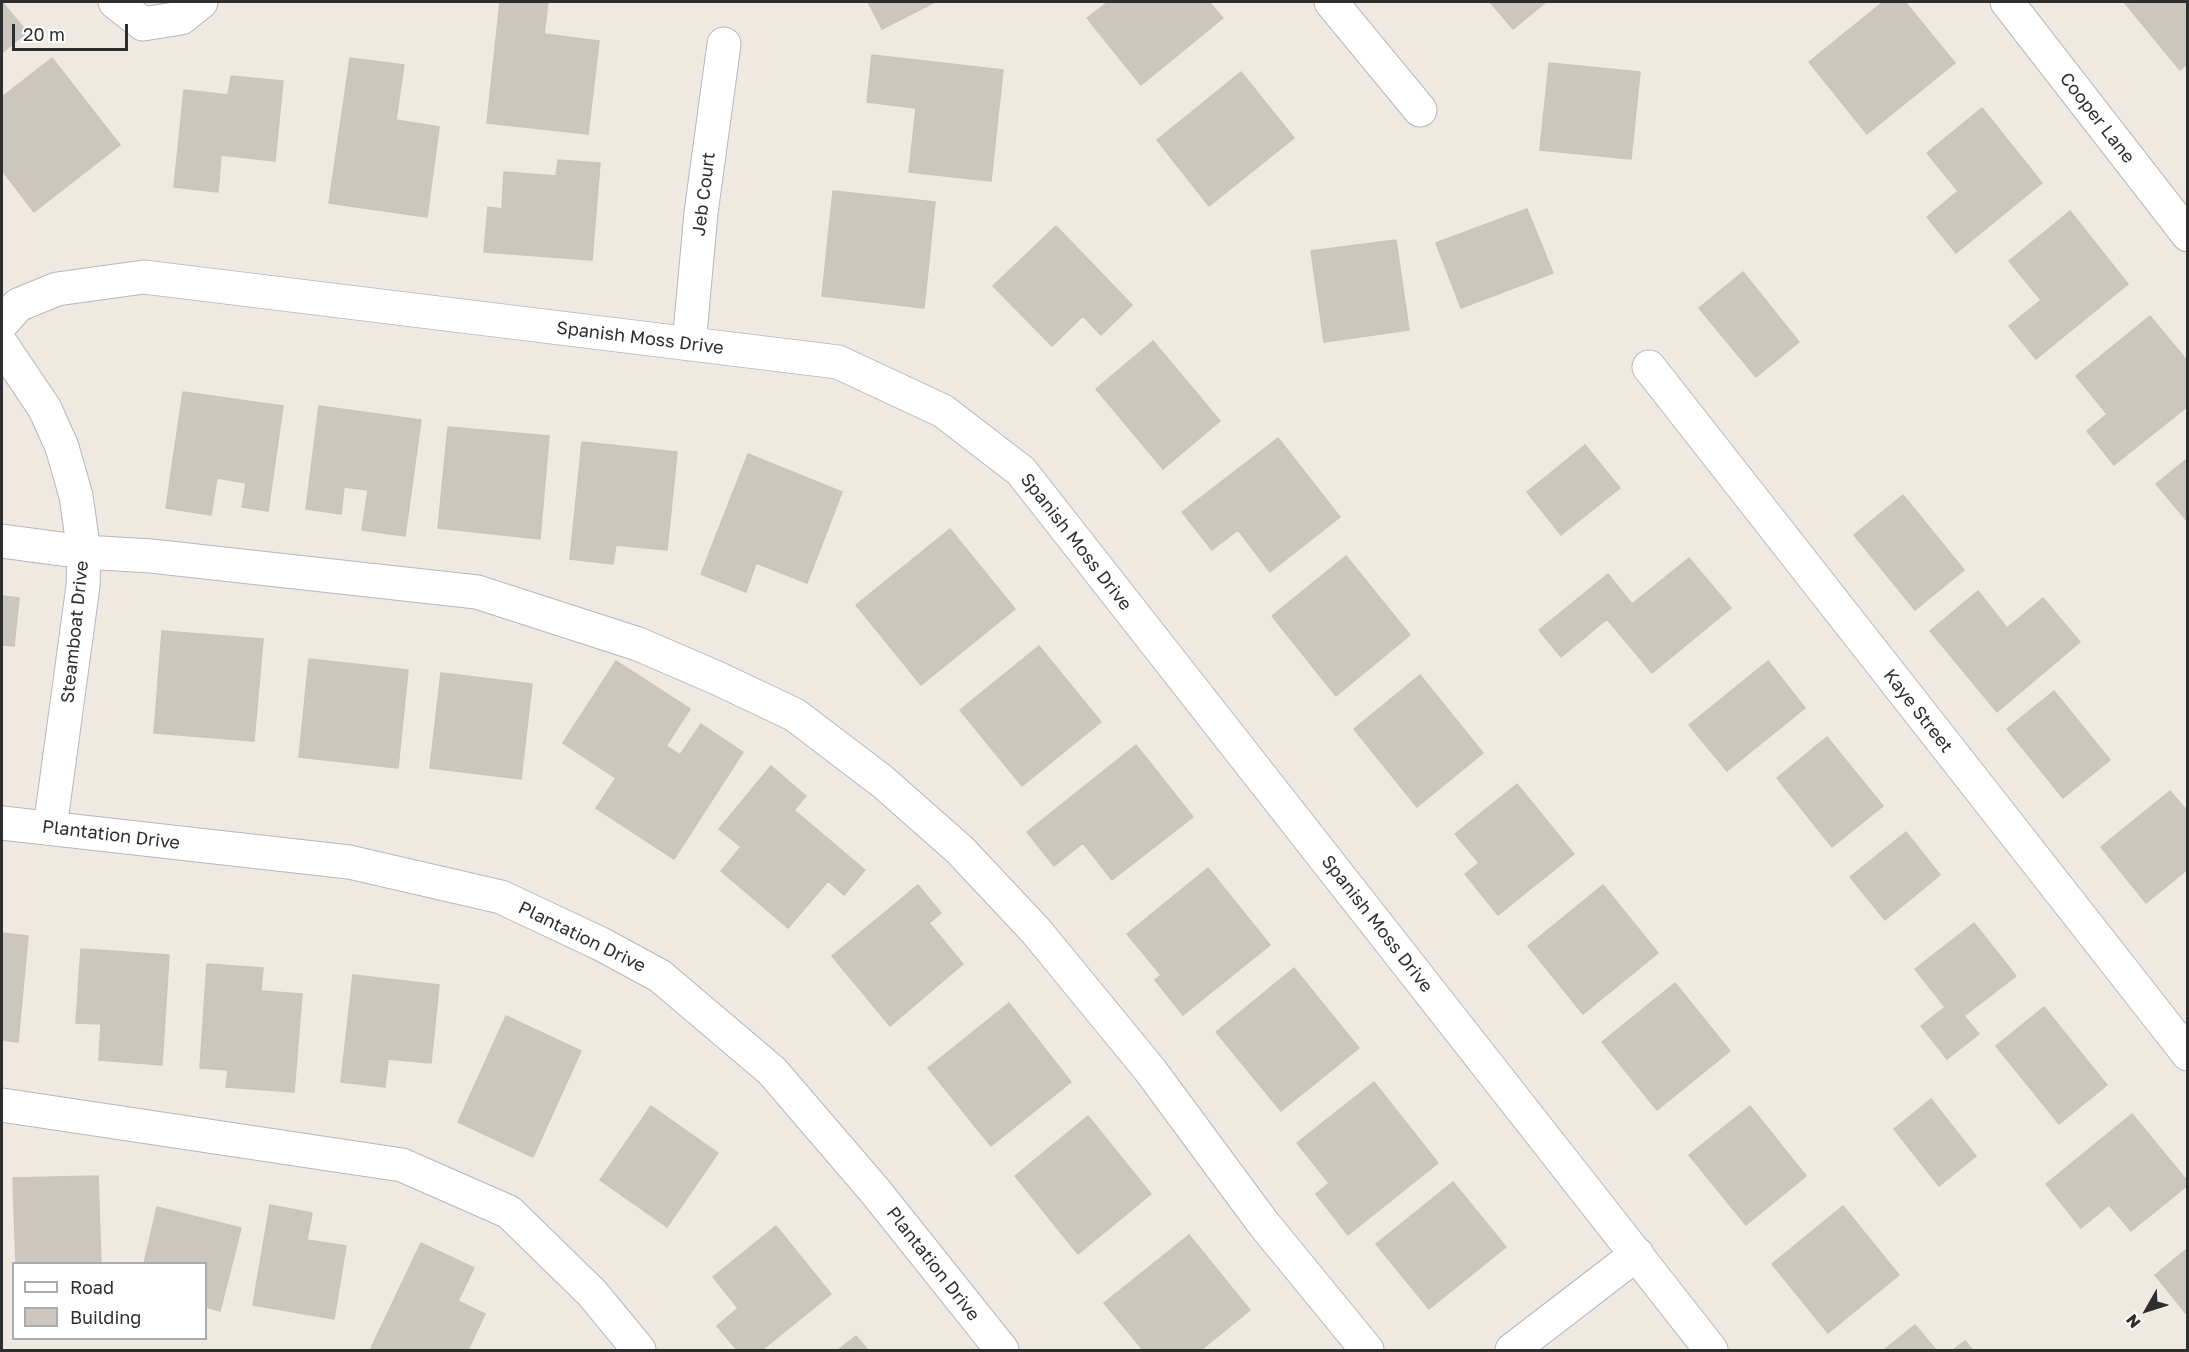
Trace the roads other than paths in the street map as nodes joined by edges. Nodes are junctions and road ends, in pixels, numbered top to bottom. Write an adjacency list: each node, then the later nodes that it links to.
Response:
1 (115, 2): 2 (street)
2 (201, 2)
3 (1331, 2): 6 (street)
4 (2007, 2): 7 (street, Cooper Lane)
5 (724, 44): 9 (street, Jeb Court)
6 (1420, 110)
7 (2187, 235)
8 (2, 323): 9 (street, Spanish Moss Drive)
9 (689, 344): 18 (street, Spanish Moss Drive)
10 (2, 345): 13 (street, Steamboat Drive)
11 (1649, 368): 16 (street, Kaye Street)
12 (2, 541): 13 (street)
13 (84, 552): 15 (street, Steamboat Drive); 21 (street)
14 (2, 824): 15 (street, Plantation Drive)
15 (50, 828): 20 (street, Plantation Drive)
16 (2187, 1054)
17 (2, 1105): 19 (street)
18 (1637, 1254): 22 (street); 23 (street, Spanish Moss Drive)
19 (639, 1350)
20 (1002, 1350)
21 (1367, 1350)
22 (1512, 1350)
23 (1711, 1350)

